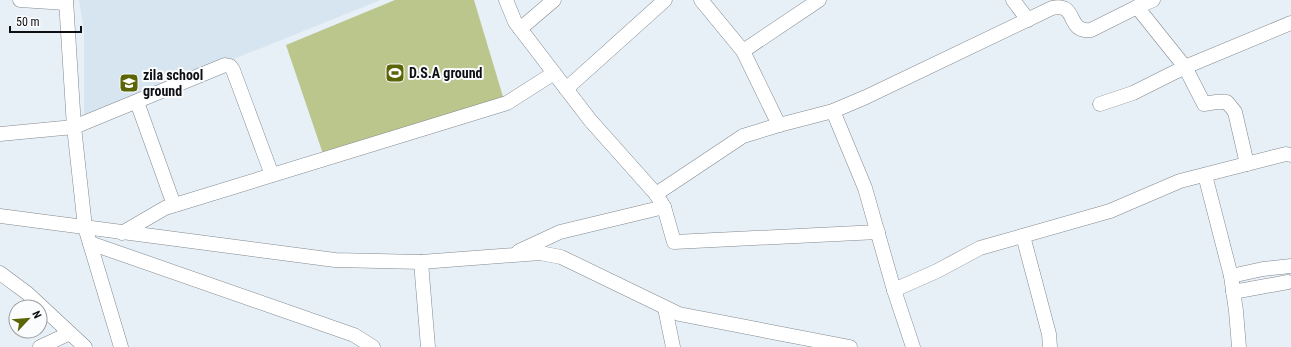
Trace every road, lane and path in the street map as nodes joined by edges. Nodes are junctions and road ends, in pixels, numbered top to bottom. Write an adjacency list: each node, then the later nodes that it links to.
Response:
1 (20, 0): 9 (street)
2 (506, 0): 13 (street)
3 (554, 0): 13 (street)
4 (665, 0): 17 (street)
5 (701, 0): 14 (street)
6 (819, 0): 14 (street)
7 (1013, 0): 11 (street)
8 (1154, 0): 10 (street)
9 (66, 2): 22 (street)
10 (1137, 7): 11 (street); 15 (street)
11 (1028, 20): 20 (street)
12 (1291, 23): 15 (street)
13 (520, 29): 16 (street)
14 (743, 51): 21 (street)
15 (1184, 67): 19 (street); 25 (street)
16 (554, 73): 17 (street); 26 (street)
17 (566, 89): 28 (street)
18 (137, 102): 22 (street); 26 (street); 29 (street)
19 (1100, 104)
20 (833, 111): 21 (street); 33 (street)
21 (780, 125): 28 (street)
22 (74, 128): 23 (street); 32 (street)
23 (0, 134)
24 (1291, 155): 25 (street)
25 (1247, 164): 27 (street)
26 (272, 175): 29 (street)
27 (1205, 175): 35 (street); 41 (street)
28 (656, 194): 30 (street)
29 (174, 205): 34 (street)
30 (664, 207): 33 (street); 37 (street)
31 (0, 216): 32 (street)
32 (85, 227): 34 (street); 36 (street)
33 (878, 232): 43 (street)
34 (122, 233): 38 (street)
35 (1023, 236): 43 (street); 56 (street)
36 (90, 243): 50 (street); 51 (street)
37 (513, 255): 38 (street); 45 (street)
38 (421, 262): 52 (street)
39 (1291, 266): 41 (street)
40 (0, 273): 46 (street)
41 (1230, 276): 44 (street)
42 (1288, 282): 44 (street)
43 (894, 290): 55 (street)
44 (1233, 292): 57 (street)
45 (665, 308): 47 (street); 53 (street)
46 (70, 333): 48 (street); 49 (street)
47 (802, 342): 54 (street)
48 (40, 347)
49 (84, 347)
50 (121, 347)
51 (373, 347)
52 (428, 347)
53 (673, 347)
54 (850, 347)
55 (913, 347)
56 (1050, 347)
57 (1239, 347)

